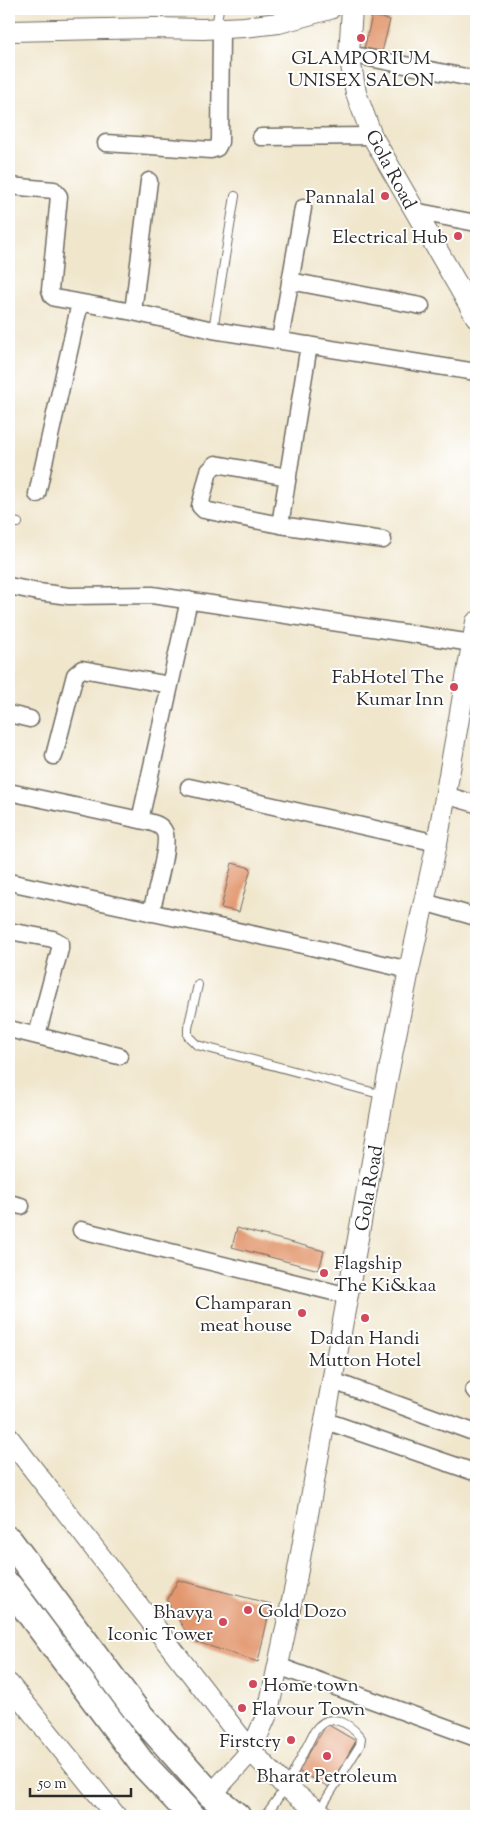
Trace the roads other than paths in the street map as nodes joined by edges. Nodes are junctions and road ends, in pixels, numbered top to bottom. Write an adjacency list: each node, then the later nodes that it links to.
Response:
1 (330, 9): 3 (street)
2 (352, 9): 5 (street, Gola Road)
3 (219, 22): 4 (street); 9 (street)
4 (9, 31)
5 (349, 54): 6 (street); 7 (street, Gola Road)
6 (476, 79)
7 (372, 136): 8 (street); 14 (street, Gola Road)
8 (261, 137)
9 (106, 143)
10 (149, 181): 20 (street)
11 (9, 186): 17 (street)
12 (235, 196): 21 (lane)
13 (303, 208): 16 (street)
14 (414, 211): 15 (street); 19 (street, Gola Road)
15 (476, 223)
16 (290, 281): 18 (street); 22 (street)
17 (80, 303): 20 (street); 26 (street)
18 (421, 306)
19 (473, 306)
20 (133, 312): 21 (street)
21 (213, 330): 22 (street)
22 (280, 340): 23 (street)
23 (309, 345): 24 (street); 25 (street)
24 (476, 372)
25 (288, 477): 29 (street); 29 (street)
26 (37, 494)
27 (9, 521): 28 (lane)
28 (18, 522)
29 (280, 525): 30 (street)
30 (383, 540)
31 (9, 586): 32 (street)
32 (189, 600): 34 (street); 35 (street)
33 (476, 622): 34 (street, Gola Road)
34 (472, 643): 41 (street, Gola Road)
35 (170, 685): 38 (street); 43 (street)
36 (9, 714): 37 (street)
37 (30, 719)
38 (54, 756)
39 (189, 787): 44 (street)
40 (9, 792): 43 (street)
41 (444, 795): 42 (street); 44 (street, Gola Road)
42 (476, 804)
43 (140, 820): 47 (street)
44 (437, 843): 46 (street, Gola Road)
45 (9, 882): 47 (street)
46 (424, 902): 48 (street); 50 (street, Gola Road)
47 (150, 913): 50 (street)
48 (476, 917)
49 (9, 931): 53 (street)
50 (408, 970): 55 (street, Gola Road)
51 (198, 985): 55 (lane)
52 (9, 1029): 53 (street)
53 (37, 1035): 54 (street)
54 (120, 1056)
55 (384, 1096): 57 (street, Gola Road)
56 (82, 1230): 57 (street)
57 (349, 1296): 58 (street, Gola Road)
58 (333, 1381): 59 (street, Gola Road); 60 (street)
59 (326, 1421): 62 (street); 65 (street, Gola Road)
60 (476, 1433)
61 (9, 1438): 68 (street)
62 (476, 1467)
63 (9, 1540): 70 (highway)
64 (9, 1586): 73 (highway)
65 (278, 1666): 67 (street); 68 (street, Gola Road)
66 (9, 1684): 72 (street)
67 (476, 1738)
68 (251, 1751): 69 (street); 70 (street, Gola Road)
69 (286, 1787): 71 (street); 71 (lane); 75 (lane)
70 (211, 1796): 74 (highway)
71 (322, 1814)
72 (116, 1816)
73 (192, 1816)
74 (237, 1816)
75 (264, 1816)

